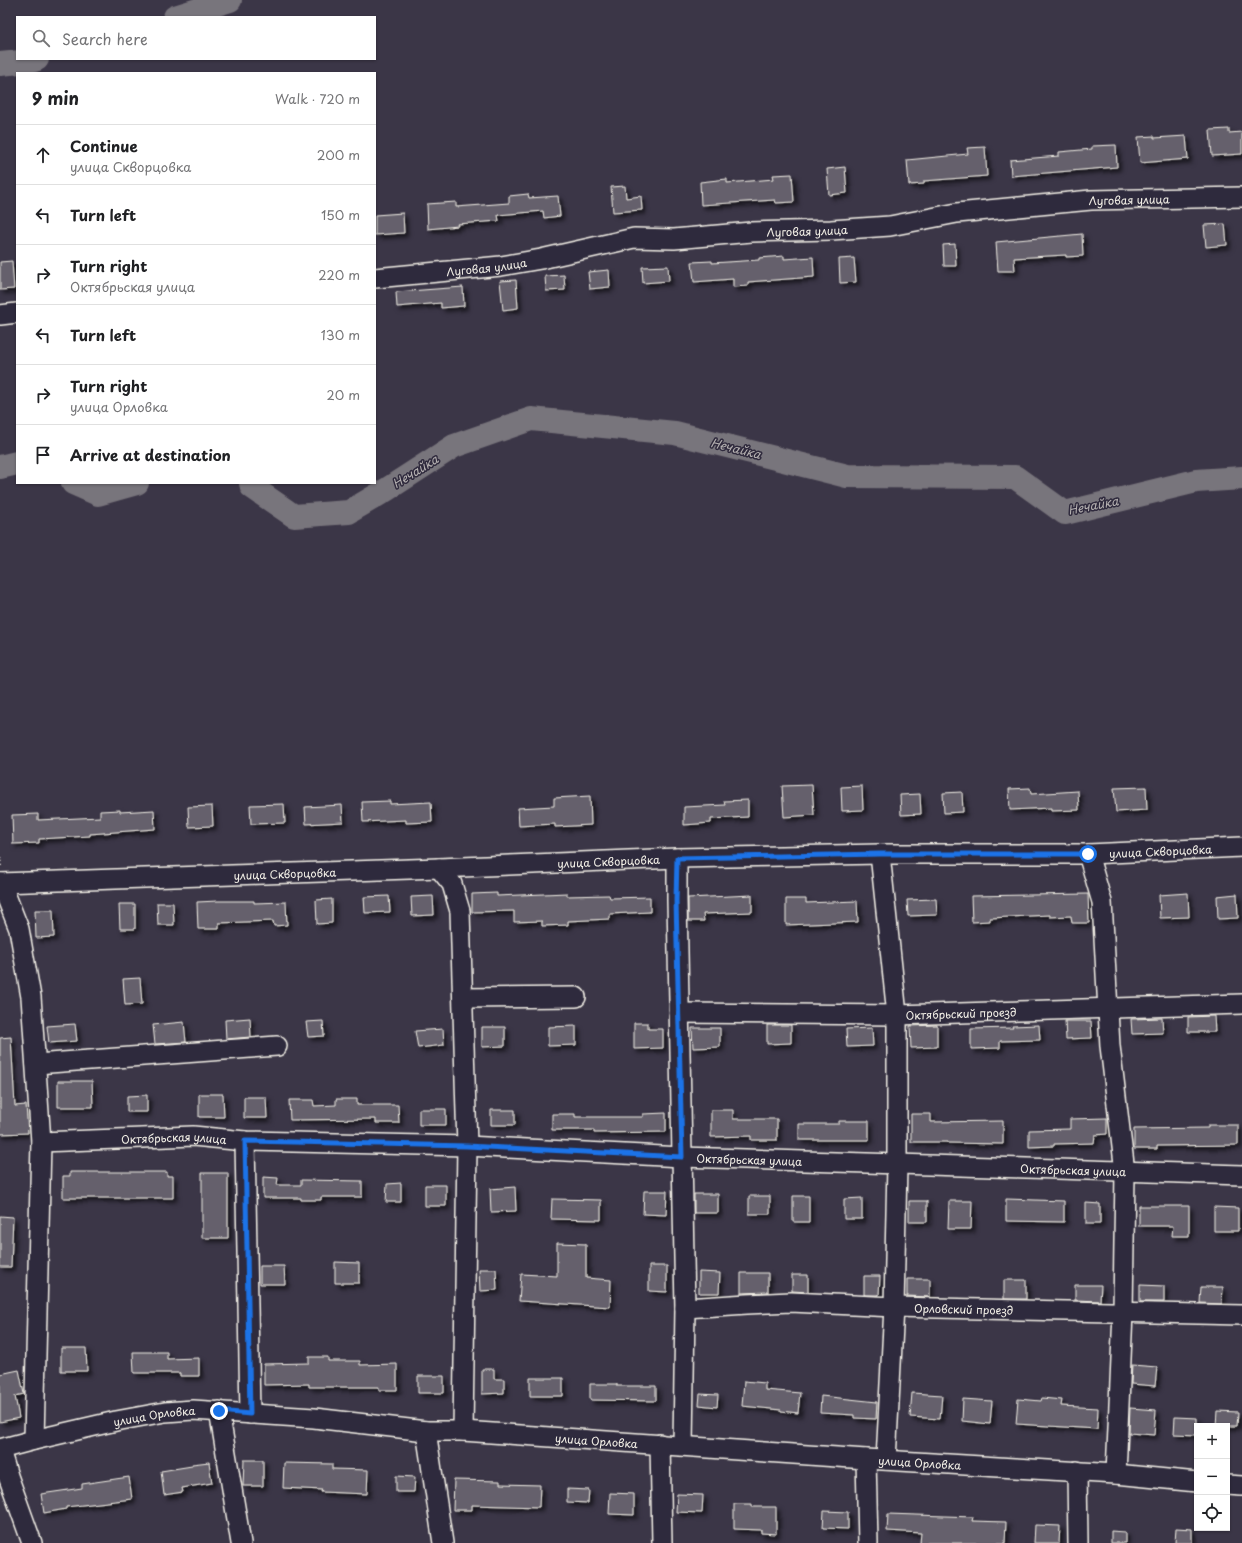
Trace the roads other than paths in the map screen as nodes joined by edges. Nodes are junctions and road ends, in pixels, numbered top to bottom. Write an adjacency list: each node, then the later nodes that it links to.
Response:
1 (1242, 197): 2 (street, Луговая улица)
2 (376, 278)
3 (16, 313): 4 (street)
4 (0, 315)
5 (1242, 847): 7 (street, улица Скворцовка)
6 (880, 854): 7 (street, улица Скворцовка); 8 (street, улица Скворцовка); 16 (street)
7 (1088, 854): 14 (street)
8 (677, 858): 9 (street, улица Скворцовка); 15 (street)
9 (440, 868): 10 (street, улица Скворцовка); 12 (street)
10 (1, 883): 18 (street)
11 (576, 997): 12 (street)
12 (463, 998): 21 (street)
13 (1242, 1004): 14 (street, Октябрьский проезд)
14 (1108, 1009): 16 (street, Октябрьский проезд); 24 (street)
15 (679, 1014): 16 (street, Октябрьский проезд); 22 (street)
16 (897, 1015): 23 (street)
17 (277, 1046): 18 (street)
18 (36, 1064): 20 (street)
19 (245, 1141): 20 (street, Октябрьская улица); 21 (street, Октябрьская улица); 31 (street)
20 (41, 1142): 34 (street)
21 (467, 1146): 22 (street, Октябрьская улица); 33 (street)
22 (682, 1157): 23 (street, Октябрьская улица); 27 (street)
23 (897, 1165): 24 (street, Октябрьская улица); 26 (street)
24 (1125, 1172): 25 (street, Октябрьская улица); 28 (street)
25 (1242, 1175)
26 (894, 1307): 27 (street, Орловский проезд); 28 (street, Орловский проезд); 39 (street)
27 (685, 1308): 36 (street)
28 (1123, 1312): 29 (street, Орловский проезд); 41 (street)
29 (1242, 1315)
30 (219, 1411): 31 (street, улица Орловка); 34 (street, улица Орловка); 46 (street)
31 (250, 1414): 32 (street, улица Орловка)
32 (426, 1431): 33 (street, улица Орловка); 47 (street)
33 (463, 1431): 35 (street, улица Орловка)
34 (34, 1440): 37 (street, улица Орловка)
35 (660, 1444): 36 (street, улица Орловка); 48 (street)
36 (683, 1446): 38 (street, улица Орловка)
37 (0, 1449): 45 (street)
38 (866, 1459): 39 (street, улица Орловка); 49 (street)
39 (886, 1460): 40 (street, улица Орловка)
40 (1077, 1472): 41 (street, улица Орловка); 50 (street)
41 (1116, 1474): 42 (street, улица Орловка)
42 (1194, 1482)
43 (1230, 1485): 44 (street)
44 (1242, 1486)
45 (32, 1543)
46 (241, 1543)
47 (443, 1543)
48 (662, 1543)
49 (868, 1543)
50 (1078, 1543)

